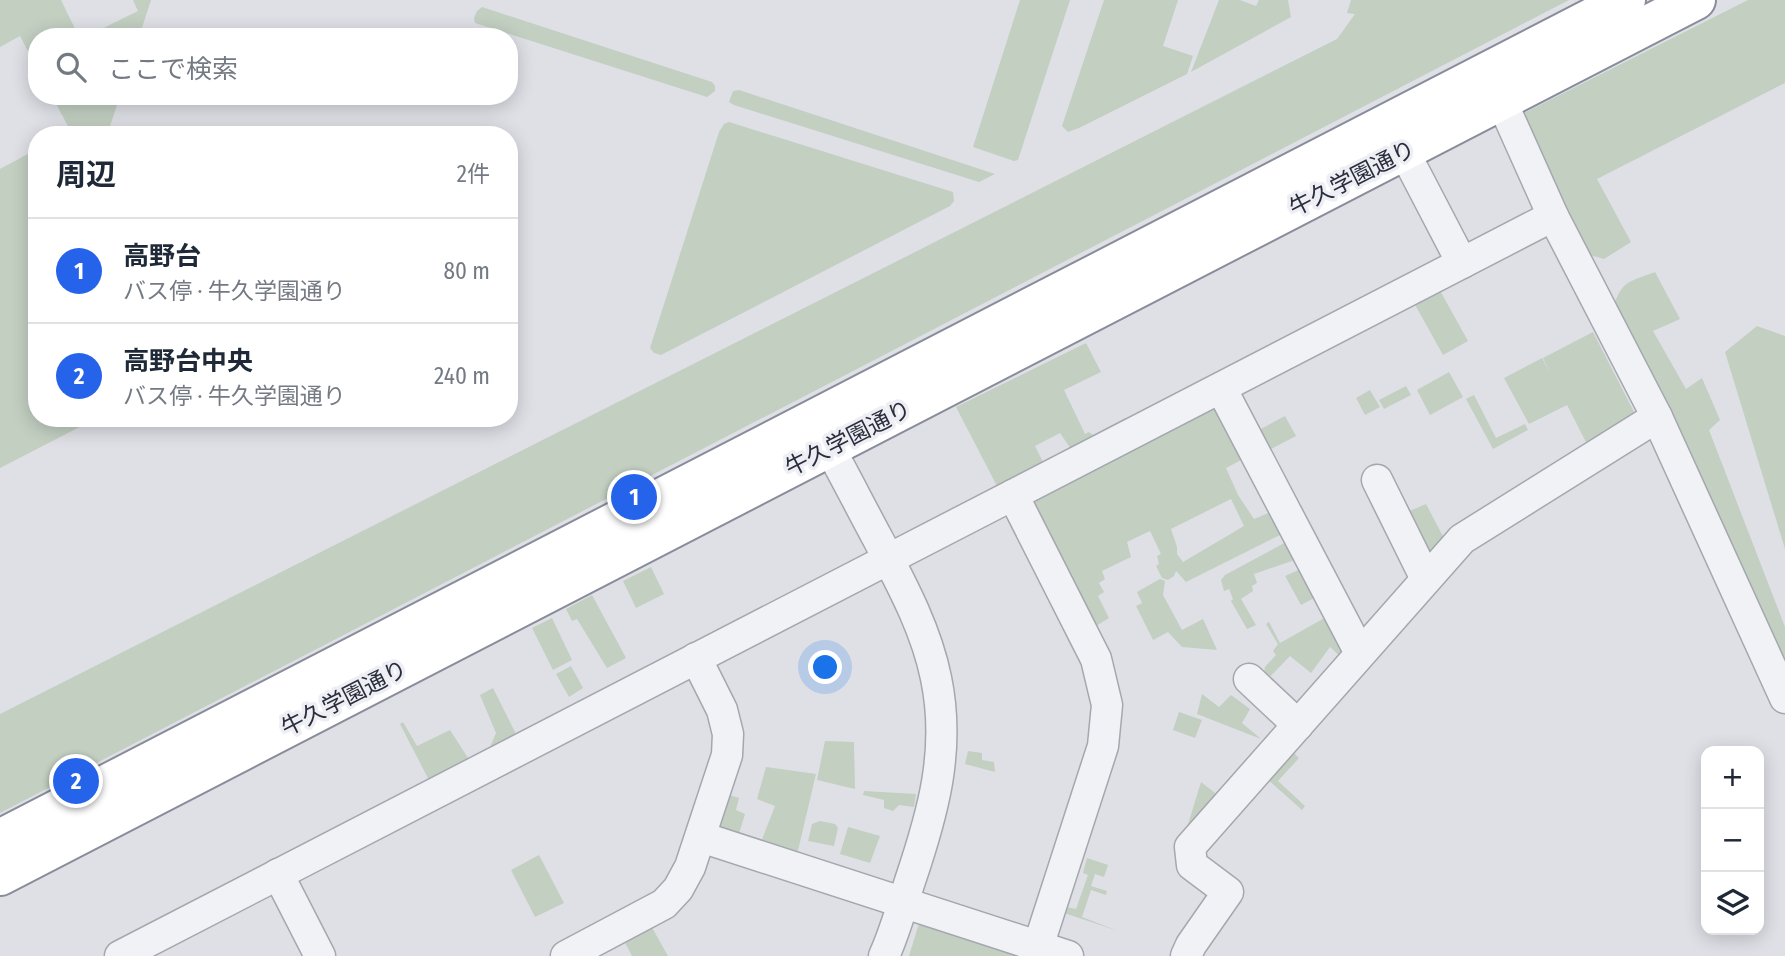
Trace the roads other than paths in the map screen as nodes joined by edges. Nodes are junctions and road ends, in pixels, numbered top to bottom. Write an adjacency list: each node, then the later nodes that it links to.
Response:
1 (1626, 0): 3 (highway, 牛久学園通り)
2 (1696, 0): 3 (highway, 牛久学園通り)
3 (1494, 85): 5 (street); 9 (highway, 牛久学園通り)
4 (1411, 165): 6 (street)
5 (1553, 216): 6 (street); 8 (street)
6 (1462, 263): 7 (street)
7 (1221, 388): 11 (street); 14 (street)
8 (1657, 417): 13 (street); 17 (street)
9 (822, 433): 12 (street); 20 (highway, 牛久学園通り); 22 (highway, 牛久学園通り)
10 (1377, 480): 13 (street)
11 (1013, 495): 12 (street); 24 (street)
12 (887, 558): 15 (street); 23 (street)
13 (1426, 579): 14 (street)
14 (1360, 653): 18 (street)
15 (696, 659): 19 (street); 21 (street)
16 (1249, 679): 18 (street)
17 (1785, 698)
18 (1298, 724): 30 (street)
19 (701, 837): 23 (street); 27 (street)
20 (0, 839)
21 (278, 874): 25 (street); 26 (street)
22 (0, 876)
23 (903, 903): 24 (street); 28 (street)
24 (1036, 951): 29 (street)
25 (120, 956)
26 (320, 956)
27 (566, 956)
28 (884, 956)
29 (1068, 956)
30 (1186, 956)

